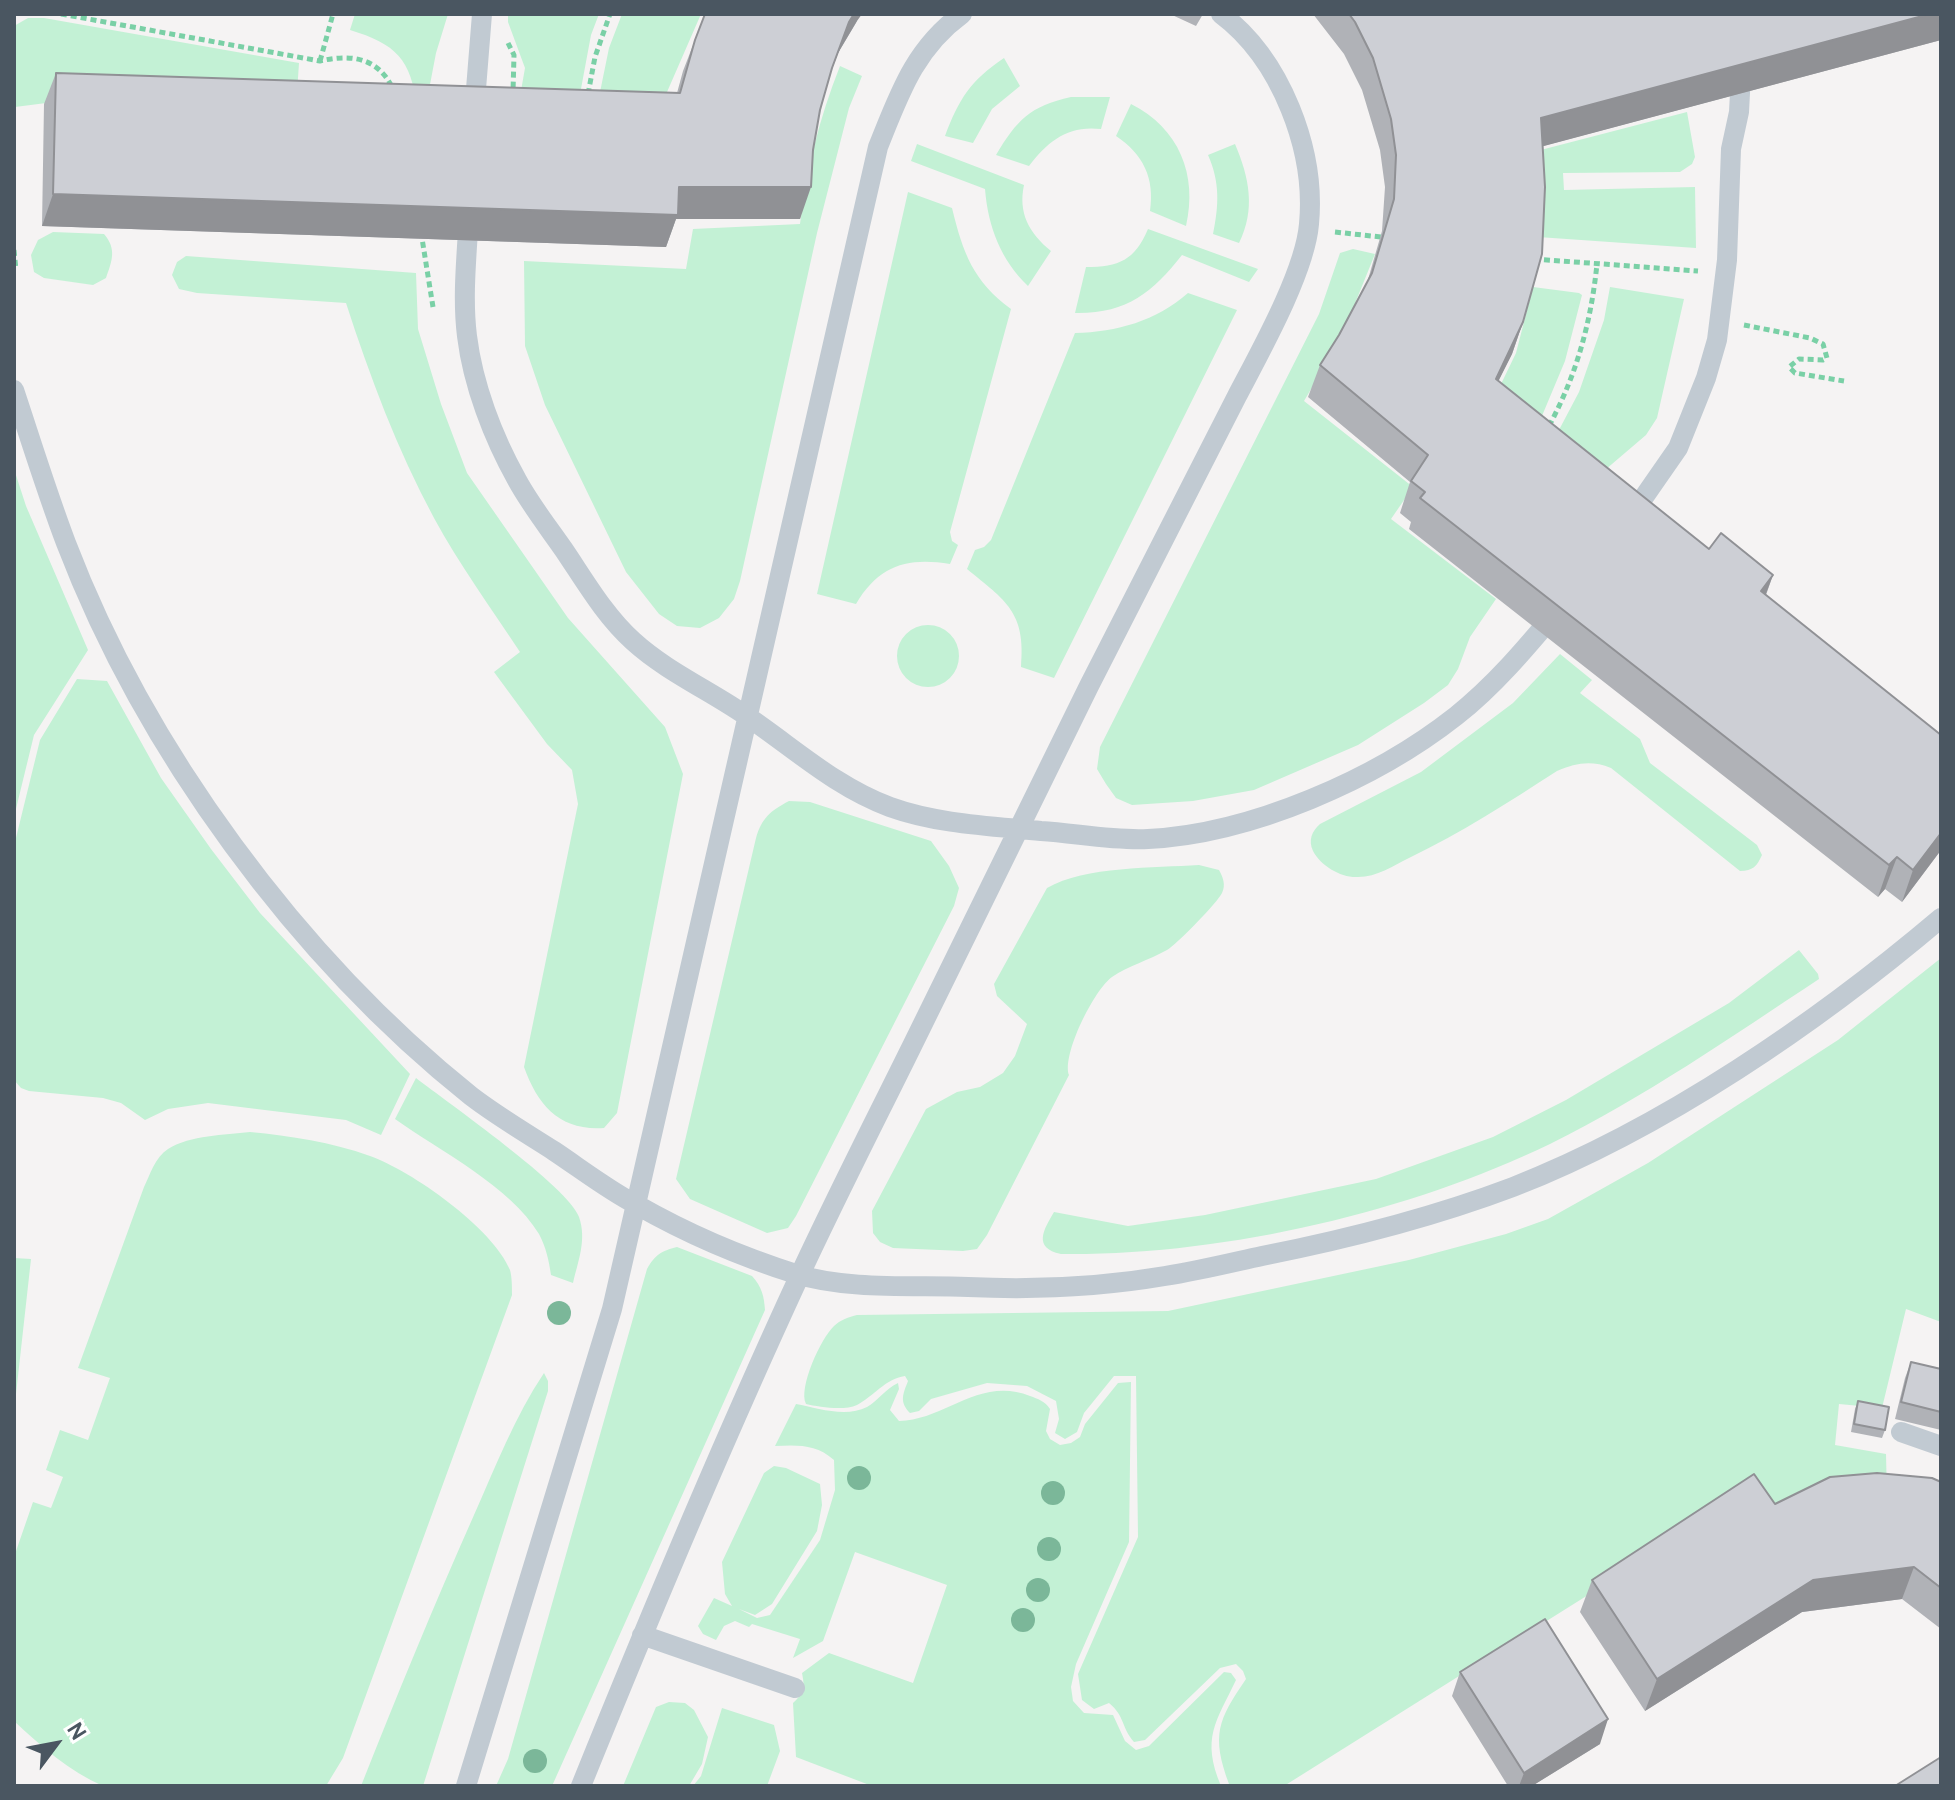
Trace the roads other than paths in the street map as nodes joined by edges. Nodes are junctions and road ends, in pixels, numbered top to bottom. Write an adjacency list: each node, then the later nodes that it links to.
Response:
1 (482, 14): 5 (lane)
2 (962, 14): 10 (lane)
3 (1221, 14): 11 (lane)
4 (1727, 14): 8 (lane)
5 (472, 141)
6 (470, 186): 10 (lane)
7 (14, 390): 13 (lane)
8 (1615, 538)
9 (1573, 591): 11 (lane)
10 (746, 716): 11 (lane); 13 (lane)
11 (1019, 829): 14 (lane)
12 (1941, 918): 14 (lane)
13 (634, 1204): 14 (lane); 19 (lane)
14 (800, 1276): 17 (lane)
15 (1901, 1432): 16 (lane)
16 (1941, 1446)
17 (642, 1635): 18 (lane); 20 (lane)
18 (795, 1688)
19 (466, 1786)
20 (581, 1786)

